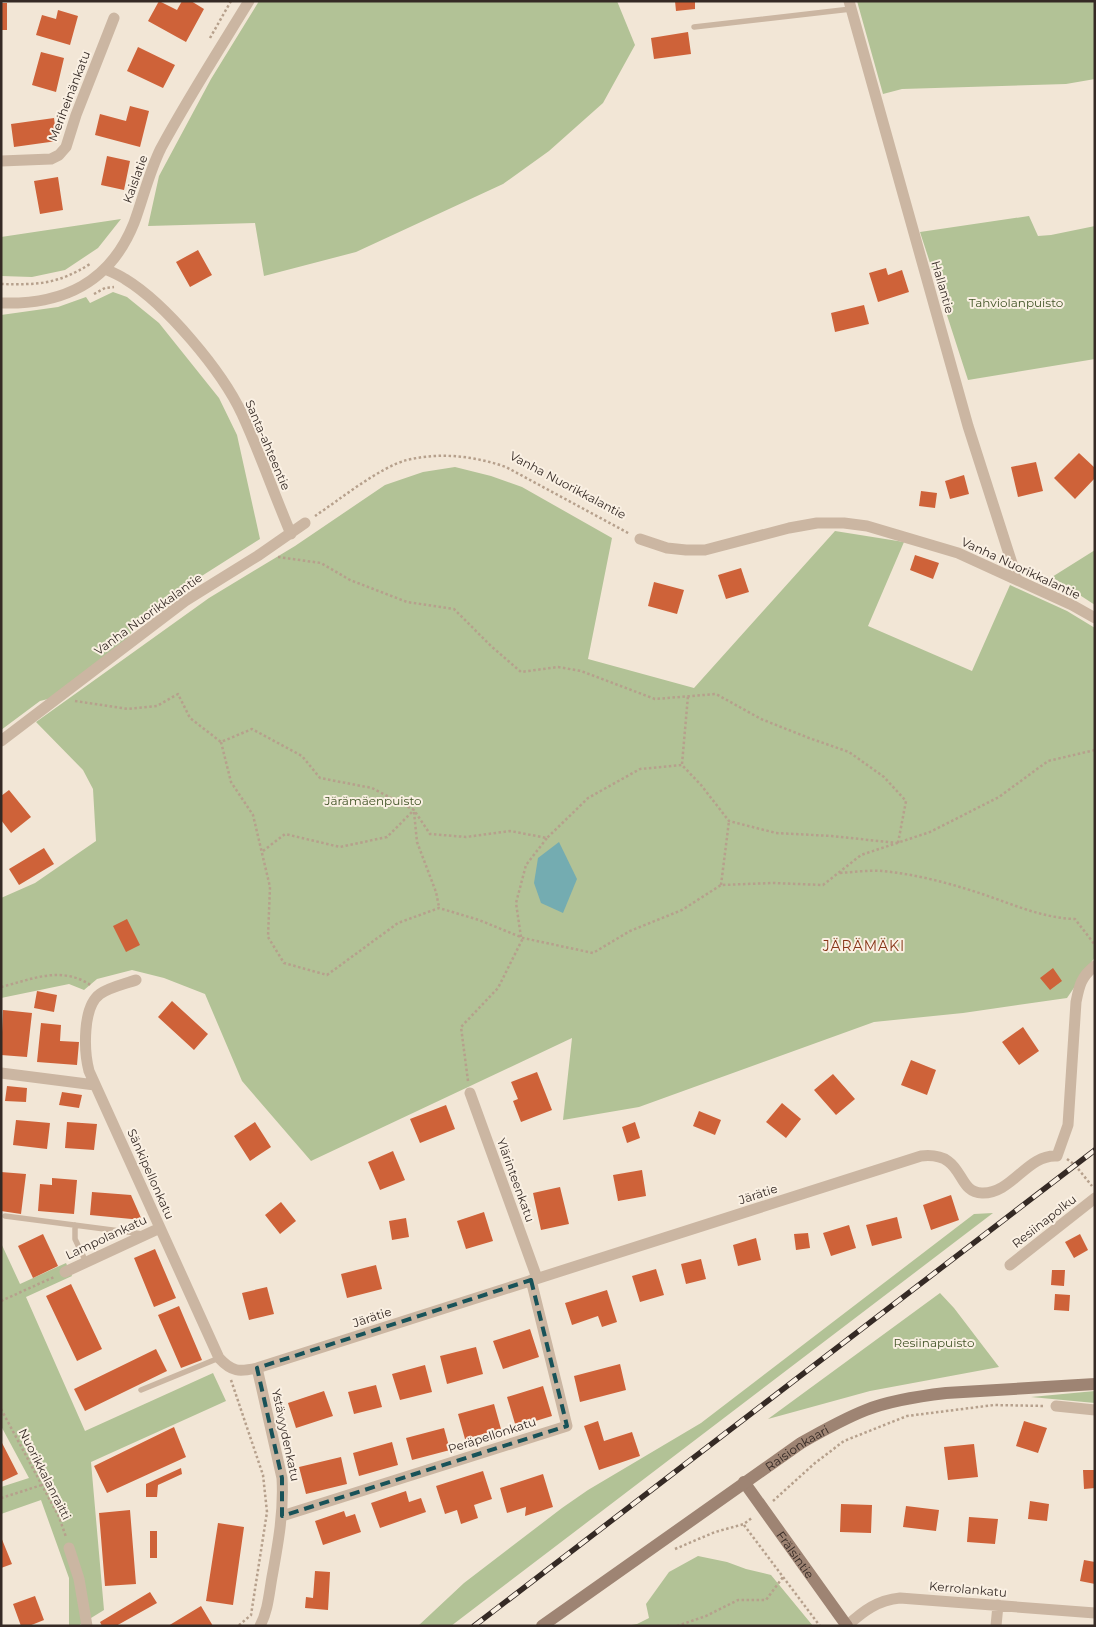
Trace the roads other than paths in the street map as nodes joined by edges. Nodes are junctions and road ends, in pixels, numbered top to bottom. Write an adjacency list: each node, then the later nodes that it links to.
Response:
1 (249, 1): 6 (street, Kaislatie)
2 (850, 5): 4 (lane); 11 (street, Hallantie)
3 (114, 18): 5 (street, Meriheinänkatu)
4 (694, 27)
5 (1, 161)
6 (105, 269): 7 (street, Kaislatie); 9 (street, Santa-ahteentie)
7 (1, 303)
8 (305, 524): 9 (street, Vanha Nuorikkalantie)
9 (291, 534): 13 (street, Vanha Nuorikkalantie)
10 (640, 539): 11 (street, Vanha Nuorikkalantie)
11 (1017, 579): 12 (street, Vanha Nuorikkalantie)
12 (1095, 618)
13 (1, 741)
14 (1095, 966): 27 (street, Järätie)
15 (136, 980): 17 (street, Sänkipellonkatu)
16 (1, 1073): 17 (street)
17 (95, 1084): 22 (street, Sänkipellonkatu)
18 (470, 1093): 27 (street, Ylärinteenkatu)
19 (1095, 1198): 25 (street, Resiinapolku)
20 (5, 1216): 21 (lane)
21 (75, 1225): 23 (lane); 24 (lane)
22 (160, 1228): 23 (street, Lampolankatu); 28 (street, Sänkipellonkatu)
23 (145, 1234): 24 (street, Lampolankatu)
24 (86, 1262): 26 (street, Lampolankatu)
25 (1010, 1265)
26 (64, 1272)
27 (534, 1279): 29 (street, Järätie); 35 (street, Peräpellonkatu)
28 (222, 1362): 29 (street); 31 (lane)
29 (258, 1368): 35 (street, Ystävyydenkatu)
30 (1095, 1384): 34 (main road, Raisionkaari)
31 (141, 1390)
32 (1056, 1406): 33 (street)
33 (1095, 1410)
34 (744, 1482): 41 (main road, Raisionkaari); 42 (main road, Frälsintie)
35 (282, 1516): 40 (street, Ystävyydenkatu)
36 (69, 1548): 39 (street)
37 (998, 1605): 38 (street, Kerrolankatu); 42 (street, Kerrolankatu); 43 (street)
38 (1095, 1613)
39 (87, 1626)
40 (260, 1626)
41 (542, 1626)
42 (847, 1626)
43 (996, 1626)

